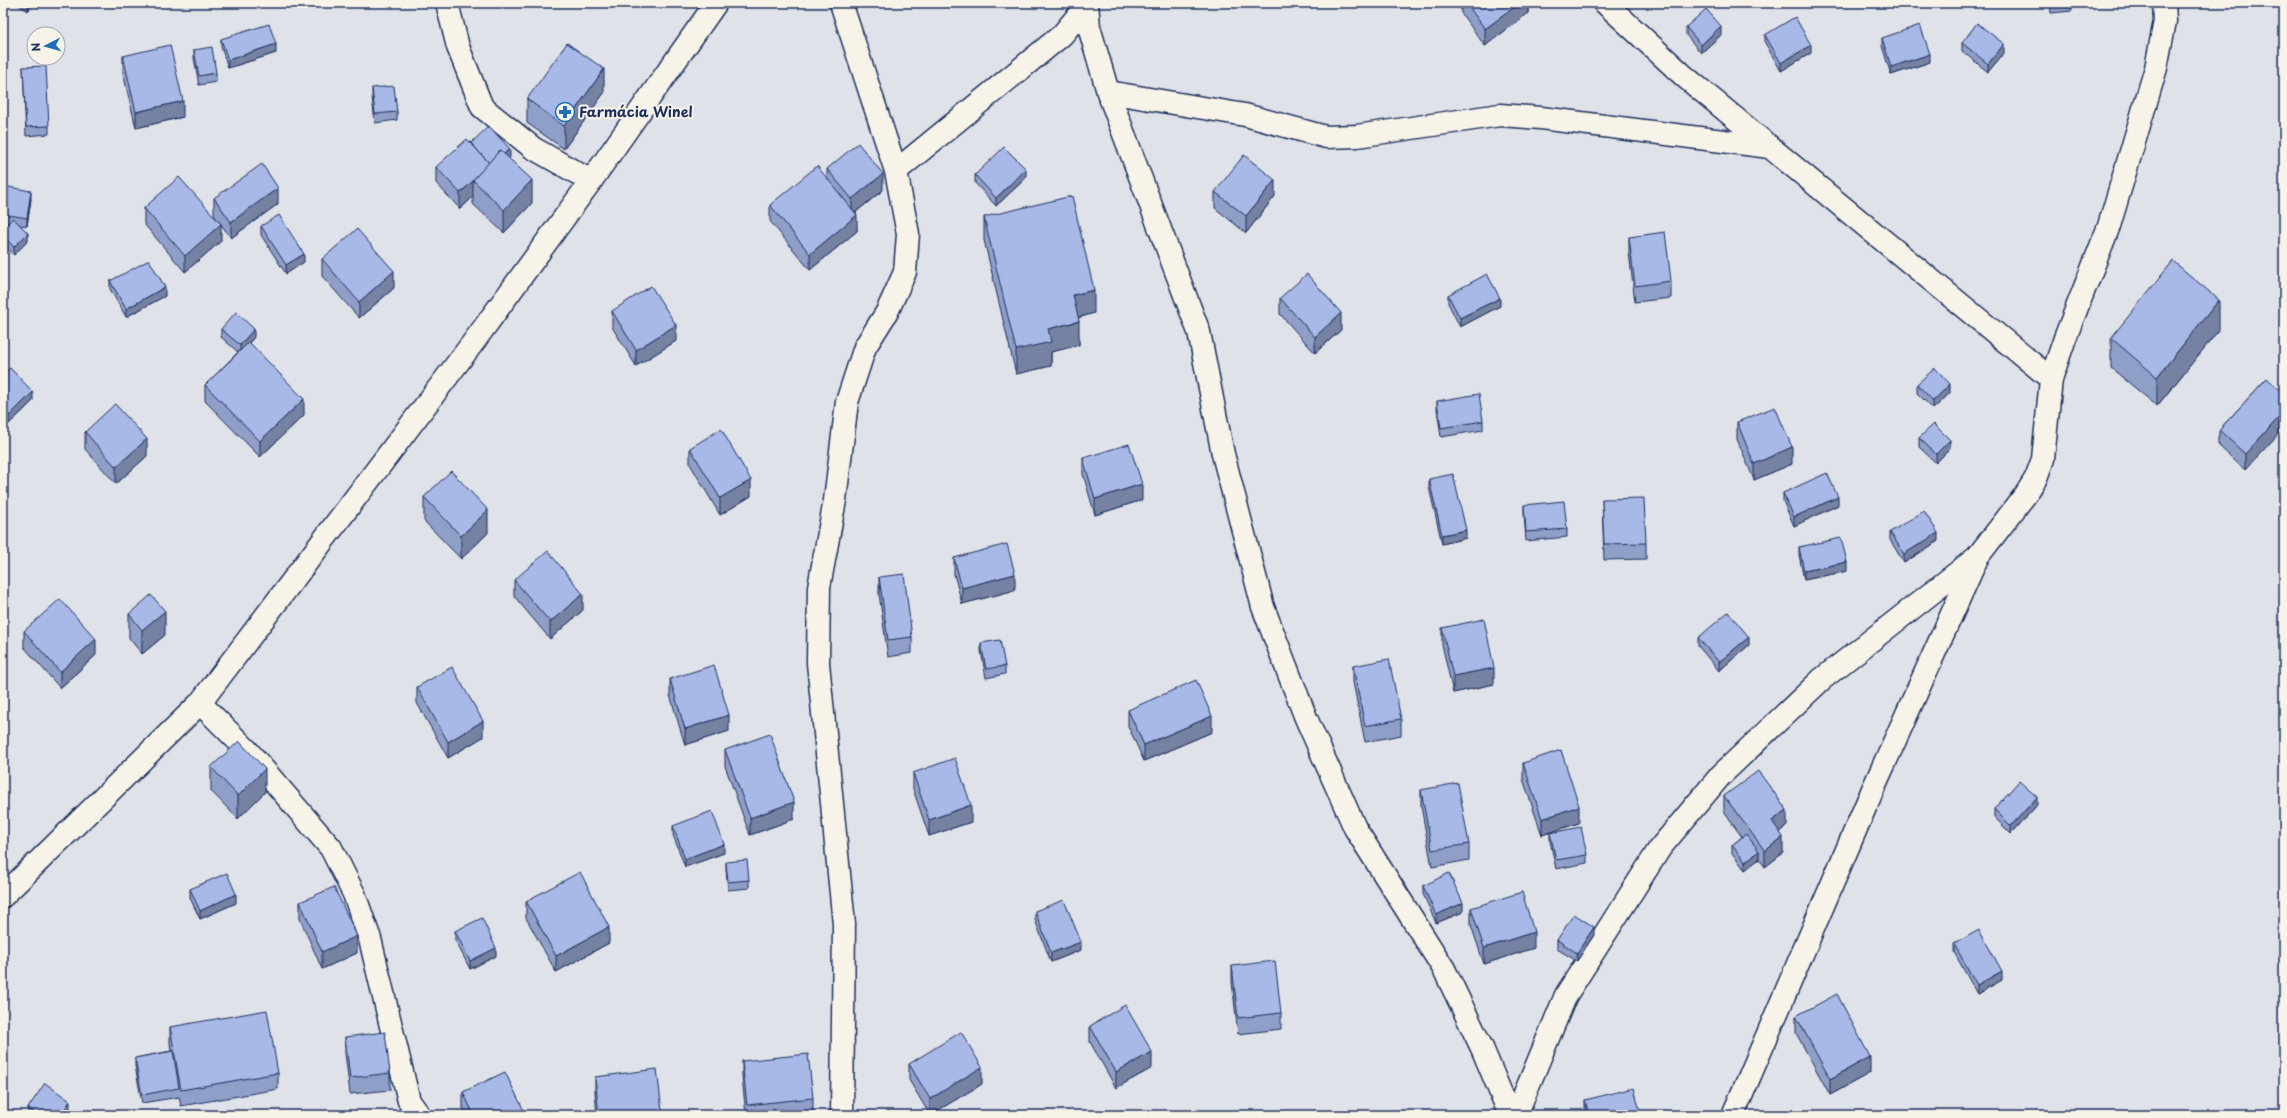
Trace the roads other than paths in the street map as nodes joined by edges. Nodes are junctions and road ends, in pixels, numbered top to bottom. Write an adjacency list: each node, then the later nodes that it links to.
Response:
1 (447, 3): 11 (street)
2 (716, 3): 11 (street)
3 (841, 3): 10 (street)
4 (1604, 3): 9 (street)
5 (2179, 3): 7 (street)
6 (1087, 4): 8 (street); 10 (street)
7 (2164, 12): 12 (street)
8 (1108, 92): 9 (street); 18 (street)
9 (1770, 147): 12 (street)
10 (896, 171): 17 (street)
11 (591, 180): 14 (street)
12 (2051, 379): 13 (street)
13 (1978, 556): 19 (street); 20 (street)
14 (200, 703): 15 (street); 16 (street)
15 (3, 896)
16 (419, 1115)
17 (842, 1115)
18 (1510, 1115)
19 (1516, 1115)
20 (1734, 1115)

